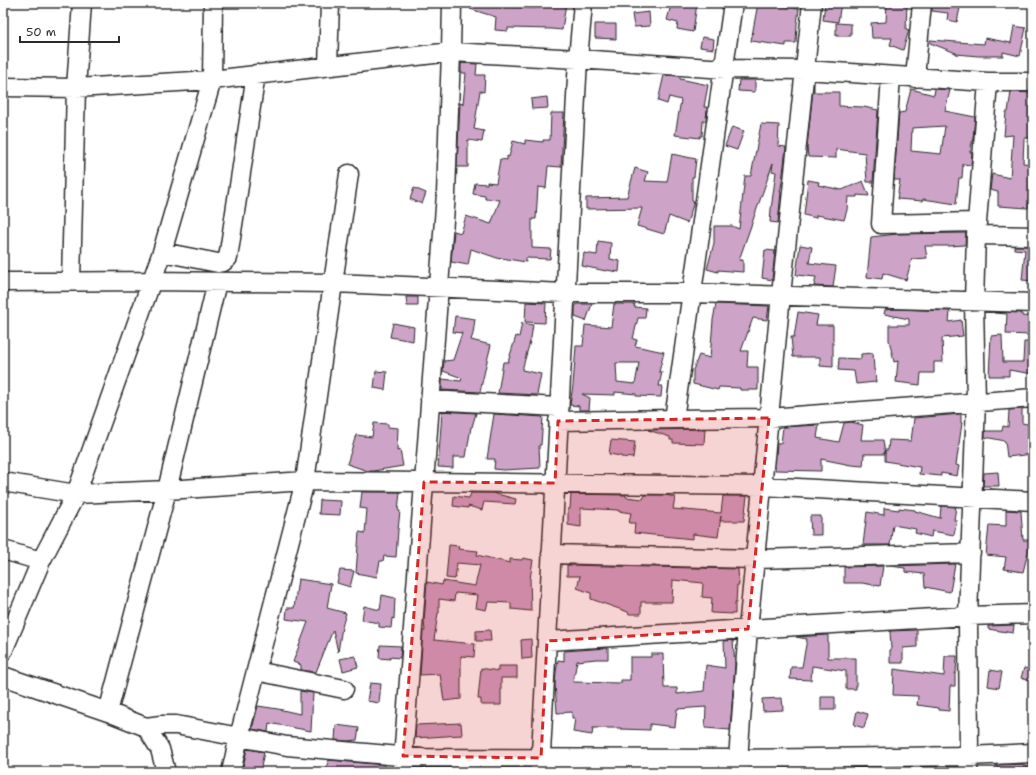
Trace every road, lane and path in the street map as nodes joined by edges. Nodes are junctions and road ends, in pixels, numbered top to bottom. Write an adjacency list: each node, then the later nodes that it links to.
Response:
1 (82, 3): 21 (street)
2 (214, 3): 18 (street)
3 (330, 3): 11 (street)
4 (452, 3): 9 (street)
5 (583, 3): 10 (street)
6 (733, 3): 12 (street)
7 (812, 3): 13 (street)
8 (922, 3): 16 (street)
9 (451, 52): 10 (street); 11 (street); 31 (street)
10 (578, 59): 12 (street); 32 (street)
11 (328, 66): 14 (street)
12 (725, 69): 13 (street); 33 (street)
13 (805, 70): 15 (street); 34 (street)
14 (256, 74): 18 (street); 25 (street)
15 (890, 76): 16 (street); 23 (street)
16 (915, 78): 19 (street)
17 (1032, 78): 19 (street)
18 (212, 80): 21 (street); 25 (street)
19 (988, 82): 23 (street)
20 (3, 86): 21 (street)
21 (76, 88): 26 (street)
22 (349, 174): 30 (street)
23 (977, 228): 24 (street); 35 (street)
24 (1033, 236)
25 (162, 252): 27 (street)
26 (71, 281): 27 (street); 28 (street)
27 (151, 281): 29 (street); 49 (street)
28 (3, 282)
29 (217, 282): 30 (street); 48 (street)
30 (333, 283): 31 (street); 44 (street)
31 (439, 287): 32 (street); 38 (street)
32 (565, 293): 33 (street); 40 (street)
33 (692, 293): 34 (street); 42 (street)
34 (781, 295): 35 (street); 41 (street)
35 (974, 302): 36 (street); 39 (street)
36 (1033, 304)
37 (1033, 398): 39 (street)
38 (430, 400): 40 (street); 45 (street)
39 (976, 402): 41 (street); 50 (street)
40 (558, 414): 42 (street); 46 (street)
41 (769, 418): 42 (street); 47 (street)
42 (674, 419)
43 (3, 482): 49 (street)
44 (305, 482): 45 (street); 48 (street); 62 (street)
45 (424, 482): 46 (street); 69 (street)
46 (555, 483): 47 (street); 54 (street)
47 (762, 486): 50 (street); 55 (street)
48 (167, 490): 49 (street); 65 (street)
49 (76, 494): 56 (street)
50 (972, 498): 51 (street); 53 (street)
51 (1033, 501)
52 (3, 550): 56 (street)
53 (971, 553): 55 (street); 58 (street)
54 (551, 554): 55 (street); 60 (street)
55 (755, 560): 59 (street)
56 (41, 561): 61 (street)
57 (1033, 614): 58 (street)
58 (968, 616): 59 (street); 70 (street)
59 (748, 628): 60 (street); 72 (street)
60 (547, 641): 71 (street)
61 (3, 651)
62 (256, 670): 64 (street); 67 (street)
63 (3, 676): 65 (street)
64 (344, 689)
65 (108, 712): 66 (street)
66 (146, 727): 67 (street); 73 (street)
67 (239, 737): 69 (street); 74 (street)
68 (1033, 753): 70 (street)
69 (402, 764): 71 (street)
70 (969, 764): 72 (street)
71 (540, 765): 72 (street)
72 (739, 765)
73 (166, 772)
74 (231, 772)

